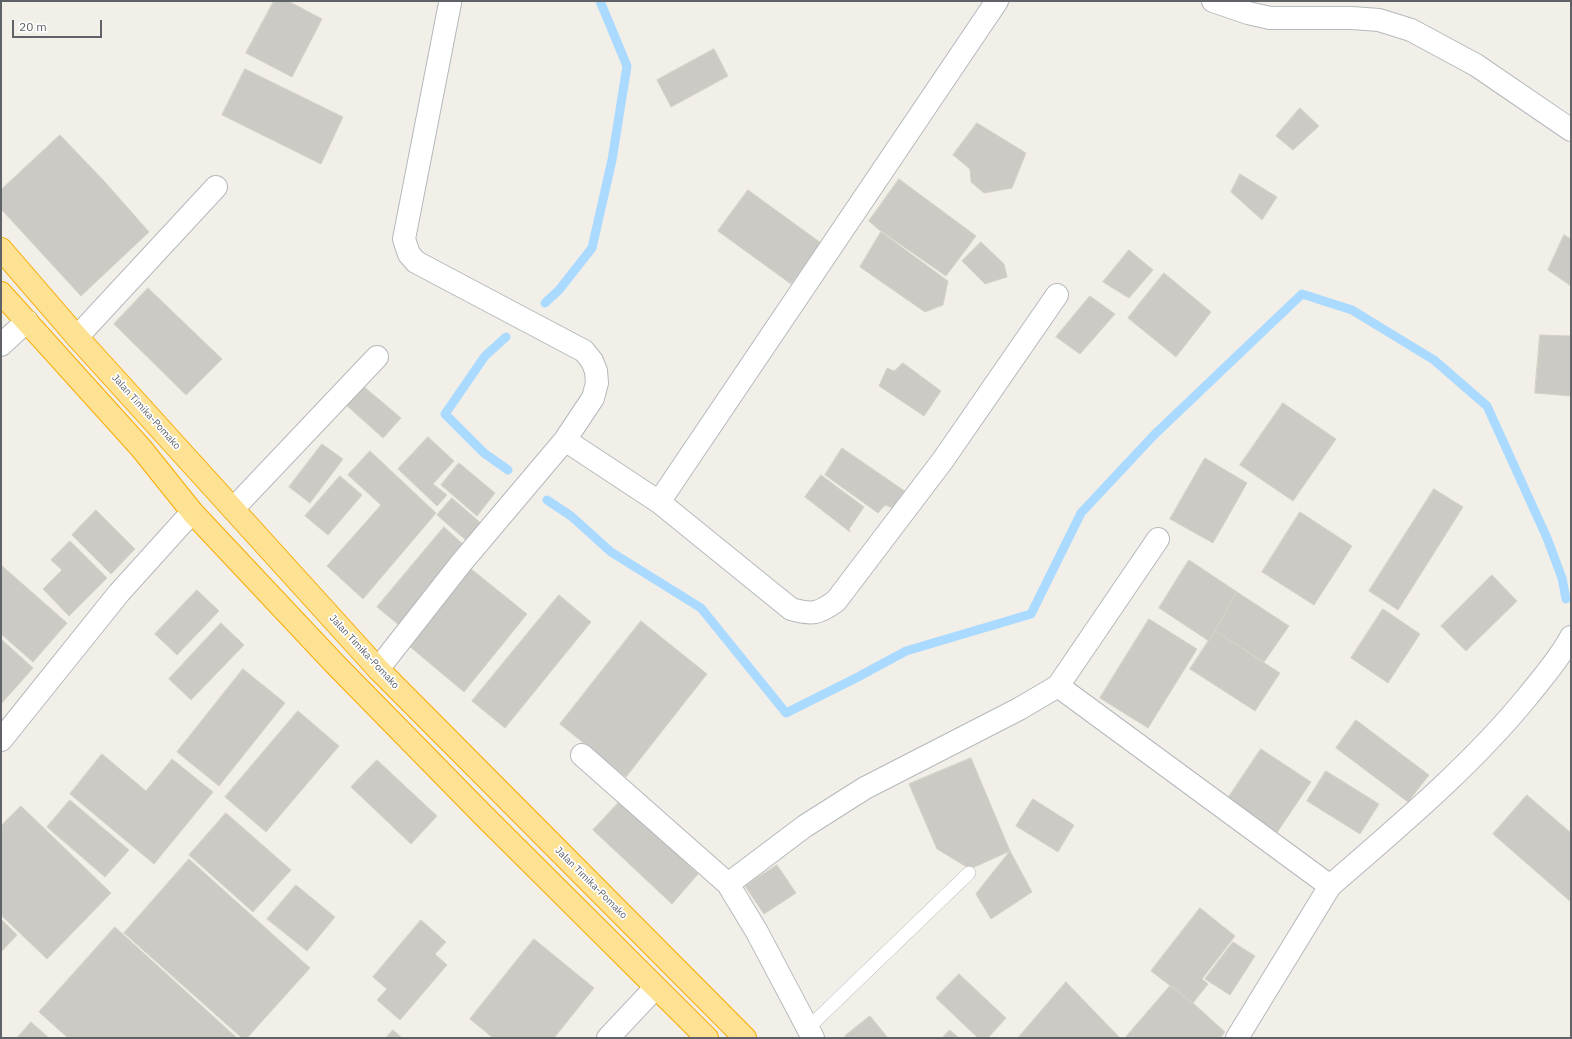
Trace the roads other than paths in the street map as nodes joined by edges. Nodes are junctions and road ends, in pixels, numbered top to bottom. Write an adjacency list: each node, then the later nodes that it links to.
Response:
1 (997, 1): 14 (street)
2 (1212, 1): 4 (street)
3 (450, 3): 13 (street)
4 (1571, 130)
5 (216, 187): 10 (street)
6 (1, 249): 10 (highway, Jalan Timika-Pomako)
7 (1, 293): 9 (highway)
8 (1057, 295): 14 (street)
9 (27, 321): 11 (street); 16 (highway)
10 (78, 337): 15 (highway, Jalan Timika-Pomako)
11 (1, 345)
12 (378, 357): 15 (street)
13 (565, 440): 14 (street); 19 (street)
14 (658, 502)
15 (233, 509): 19 (highway, Jalan Timika-Pomako)
16 (194, 513): 21 (street); 26 (highway)
17 (1158, 539): 20 (street)
18 (1571, 637): 25 (street)
19 (378, 669): 30 (highway, Jalan Timika-Pomako)
20 (1058, 686): 24 (street); 25 (street)
21 (1, 740)
22 (582, 755): 24 (street)
23 (968, 873): 27 (lane)
24 (728, 884): 27 (street)
25 (1330, 886): 31 (street)
26 (655, 988): 28 (street); 29 (highway)
27 (810, 1033)
28 (608, 1038)
29 (707, 1038)
30 (745, 1038)
31 (1237, 1038)

